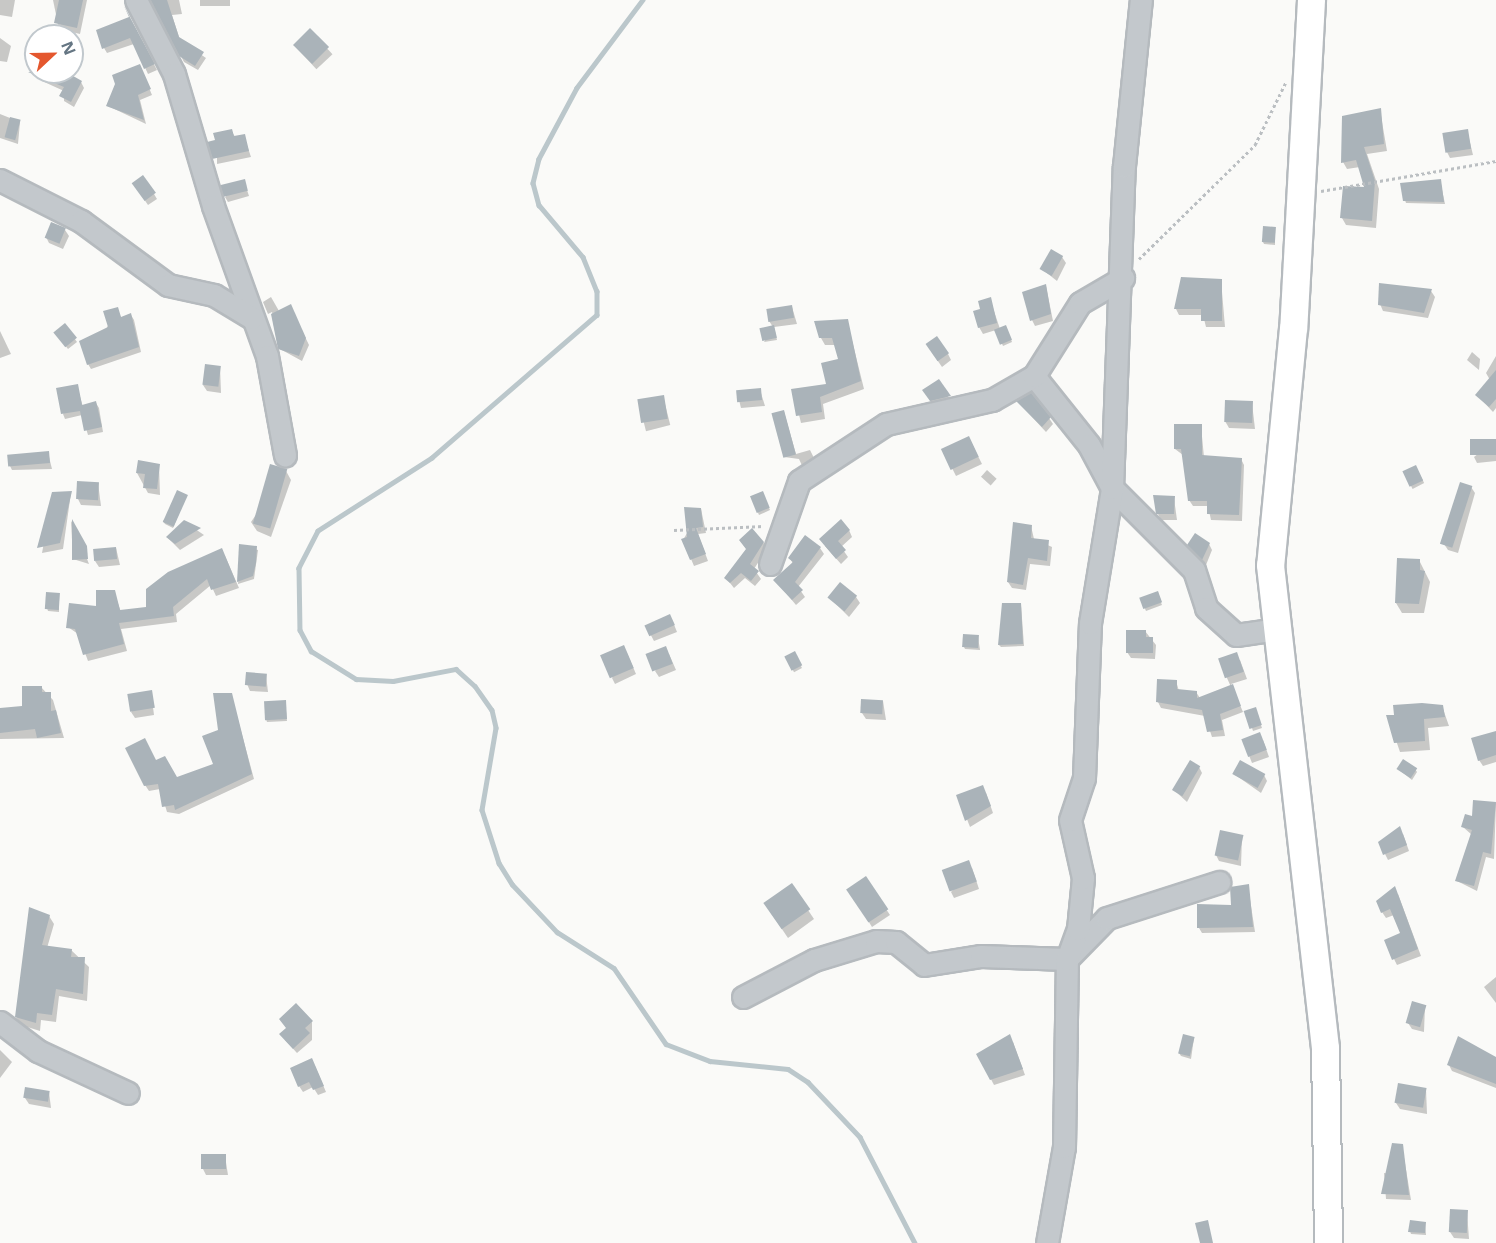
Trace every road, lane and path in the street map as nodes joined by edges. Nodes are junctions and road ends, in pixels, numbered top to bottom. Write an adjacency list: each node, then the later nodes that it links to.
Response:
1 (136, 0): 9 (street)
2 (1141, 0): 8 (street)
3 (1311, 0): 7 (main road)
4 (1291, 73): 8 (path)
5 (1496, 161): 7 (path)
6 (0, 180): 9 (street)
7 (1302, 197): 16 (main road)
8 (1123, 278): 10 (street); 12 (street)
9 (252, 318): 11 (street)
10 (1034, 376): 12 (street); 13 (street)
11 (285, 455)
12 (1112, 488): 16 (street); 18 (street)
13 (782, 529): 14 (path); 15 (street)
14 (674, 530)
15 (770, 564)
16 (1277, 629): 23 (main road)
17 (1219, 882): 18 (street)
18 (1067, 959): 19 (street); 22 (street)
19 (742, 997)
20 (0, 1022): 21 (street)
21 (128, 1092)
22 (1047, 1243)
23 (1328, 1243)

